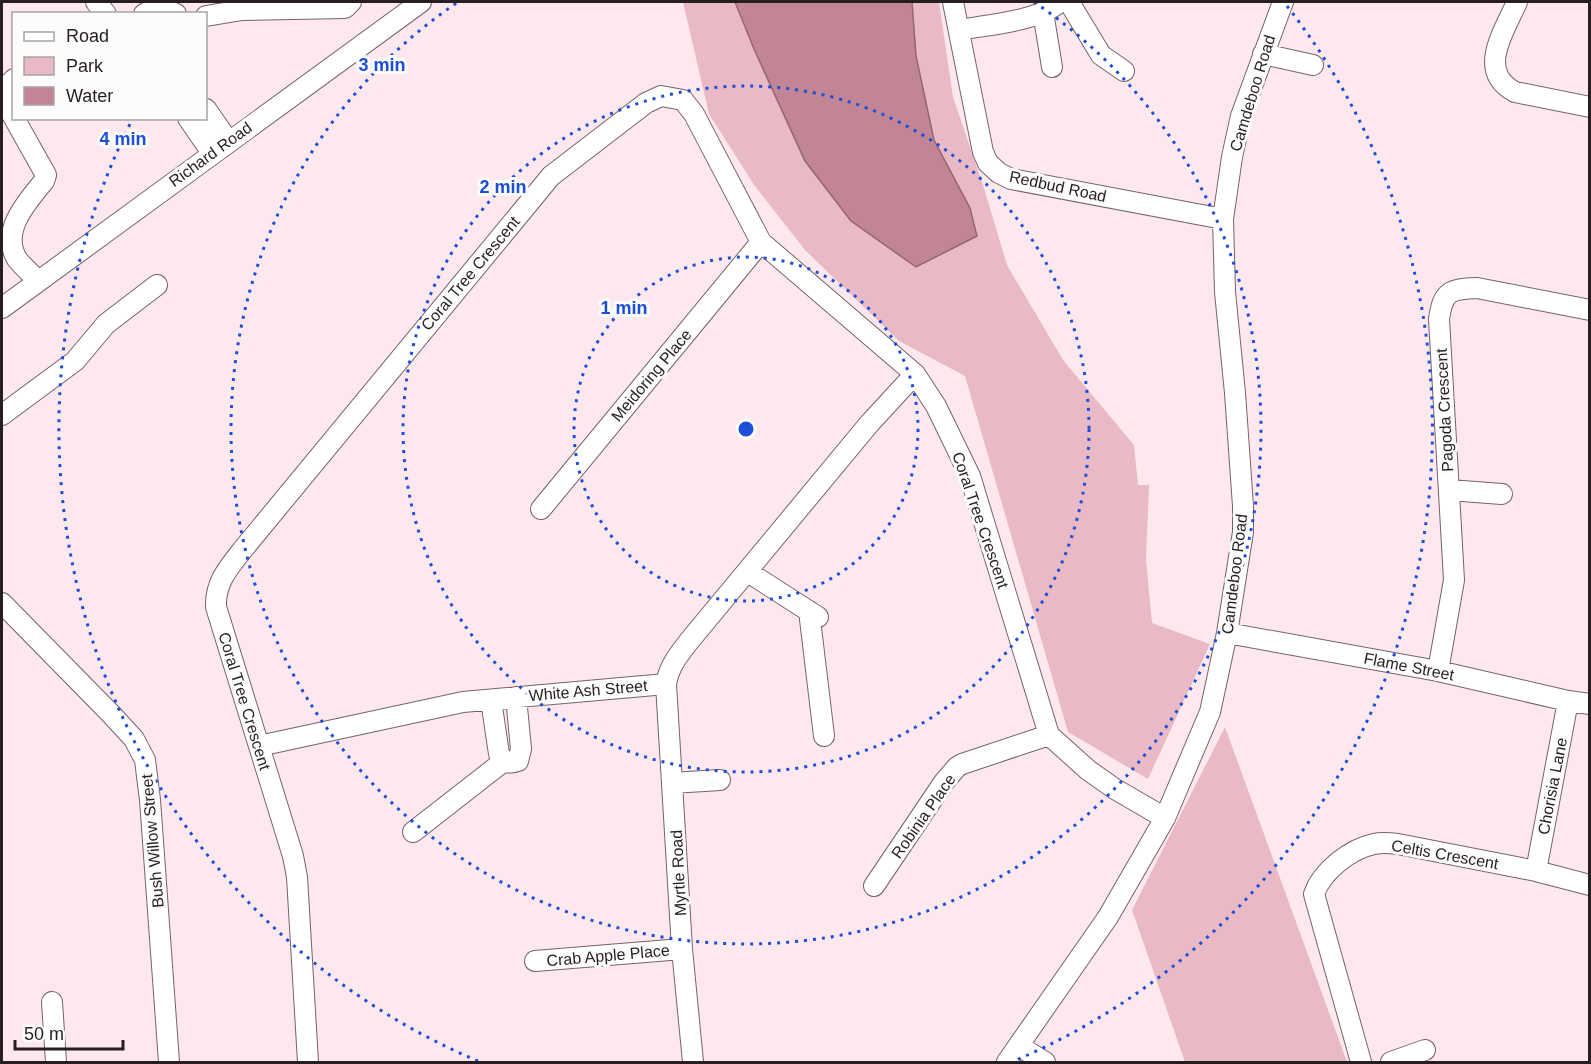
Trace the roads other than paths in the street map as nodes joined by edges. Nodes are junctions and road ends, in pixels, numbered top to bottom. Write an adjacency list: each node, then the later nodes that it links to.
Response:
1 (351, 2): 11 (street)
2 (421, 2): 23 (street, Richard Road)
3 (953, 2): 12 (street, Redbud Road)
4 (1060, 2): 10 (street)
5 (1069, 2): 16 (street)
6 (1282, 2): 13 (street, Camdeboo Road)
7 (1517, 2): 18 (street)
8 (149, 12): 9 (street)
9 (172, 12)
10 (1043, 12): 12 (street); 15 (street)
11 (207, 16)
12 (959, 30): 24 (street, Redbud Road)
13 (1263, 54): 14 (street); 24 (street, Camdeboo Road)
14 (1313, 65)
15 (1052, 67)
16 (1124, 71)
17 (2, 97): 20 (street)
18 (1590, 106)
19 (207, 112): 23 (street)
20 (12, 114)
21 (15, 120): 26 (street)
22 (190, 120): 23 (street)
23 (220, 147): 26 (street, Richard Road)
24 (1223, 219): 37 (street, Camdeboo Road)
25 (761, 242): 30 (street, Coral Tree Crescent); 34 (street, Meidoring Place); 46 (street, Coral Tree Crescent)
26 (37, 280): 28 (street, Richard Road)
27 (157, 285): 31 (street)
28 (2, 308)
29 (1590, 310): 32 (street, Pagoda Crescent)
30 (915, 374): 35 (street, White Ash Street); 44 (street, Coral Tree Crescent)
31 (2, 415)
32 (1449, 490): 33 (street); 38 (street, Pagoda Crescent)
33 (1502, 494)
34 (541, 508)
35 (748, 572): 39 (street, White Ash Street); 45 (street)
36 (2, 603): 61 (street, Bush Willow Street)
37 (1227, 633): 38 (street, Flame Street); 50 (street, Camdeboo Road)
38 (1438, 671): 42 (street, Flame Street)
39 (666, 684): 40 (street, White Ash Street); 49 (street, Myrtle Road)
40 (516, 697): 41 (street, White Ash Street); 47 (street)
41 (491, 699): 46 (street, White Ash Street); 47 (street)
42 (1568, 701): 43 (street, Flame Street); 52 (street, Chorisia Lane)
43 (1590, 704)
44 (1049, 735): 50 (street); 54 (street, Robinia Place)
45 (824, 736)
46 (259, 746): 62 (street, Coral Tree Crescent)
47 (504, 761): 51 (street)
48 (720, 780): 49 (street)
49 (672, 783): 55 (street, Myrtle Road)
50 (1165, 818): 58 (street, Camdeboo Road)
51 (413, 832)
52 (1536, 872): 53 (street, Celtis Crescent); 66 (street, Celtis Crescent)
53 (1590, 885)
54 (874, 886)
55 (682, 948): 56 (street, Crab Apple Place); 63 (street, Myrtle Road)
56 (535, 961)
57 (52, 1002): 60 (street)
58 (1019, 1046): 64 (street, Camdeboo Road); 65 (street)
59 (1425, 1050): 67 (street)
60 (56, 1062)
61 (169, 1062)
62 (308, 1062)
63 (693, 1062)
64 (1007, 1062)
65 (1045, 1062)
66 (1361, 1062)
67 (1391, 1062)

